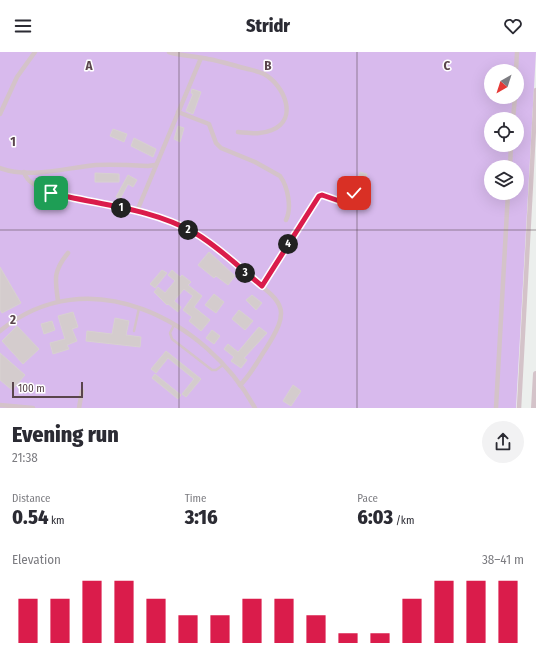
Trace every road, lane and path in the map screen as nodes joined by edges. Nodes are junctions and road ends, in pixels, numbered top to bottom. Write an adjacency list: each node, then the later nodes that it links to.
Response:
1 (35, 52): 8 (street)
2 (168, 52): 4 (street)
3 (518, 52): 5 (street)
4 (201, 58): 7 (street); 9 (street)
5 (517, 64)
6 (536, 90): 33 (street)
7 (178, 112): 10 (street); 16 (street)
8 (0, 114)
9 (238, 132)
10 (156, 165): 12 (street); 15 (street)
11 (0, 168): 12 (street)
12 (24, 172): 15 (street)
13 (354, 193): 18 (lane)
14 (508, 200): 32 (street)
15 (137, 211): 18 (street)
16 (286, 220)
17 (68, 252): 19 (street)
18 (262, 286): 26 (street)
19 (58, 302): 20 (street); 22 (street)
20 (140, 307): 21 (street); 23 (lane)
21 (174, 325): 24 (street); 24 (lane)
22 (0, 331)
23 (134, 331)
24 (223, 365): 26 (street)
25 (536, 374): 34 (street)
26 (240, 385): 31 (street)
27 (82, 391): 30 (street)
28 (0, 405): 29 (street)
29 (33, 408)
30 (79, 408)
31 (255, 408)
32 (496, 408)
33 (519, 408)
34 (534, 408)

